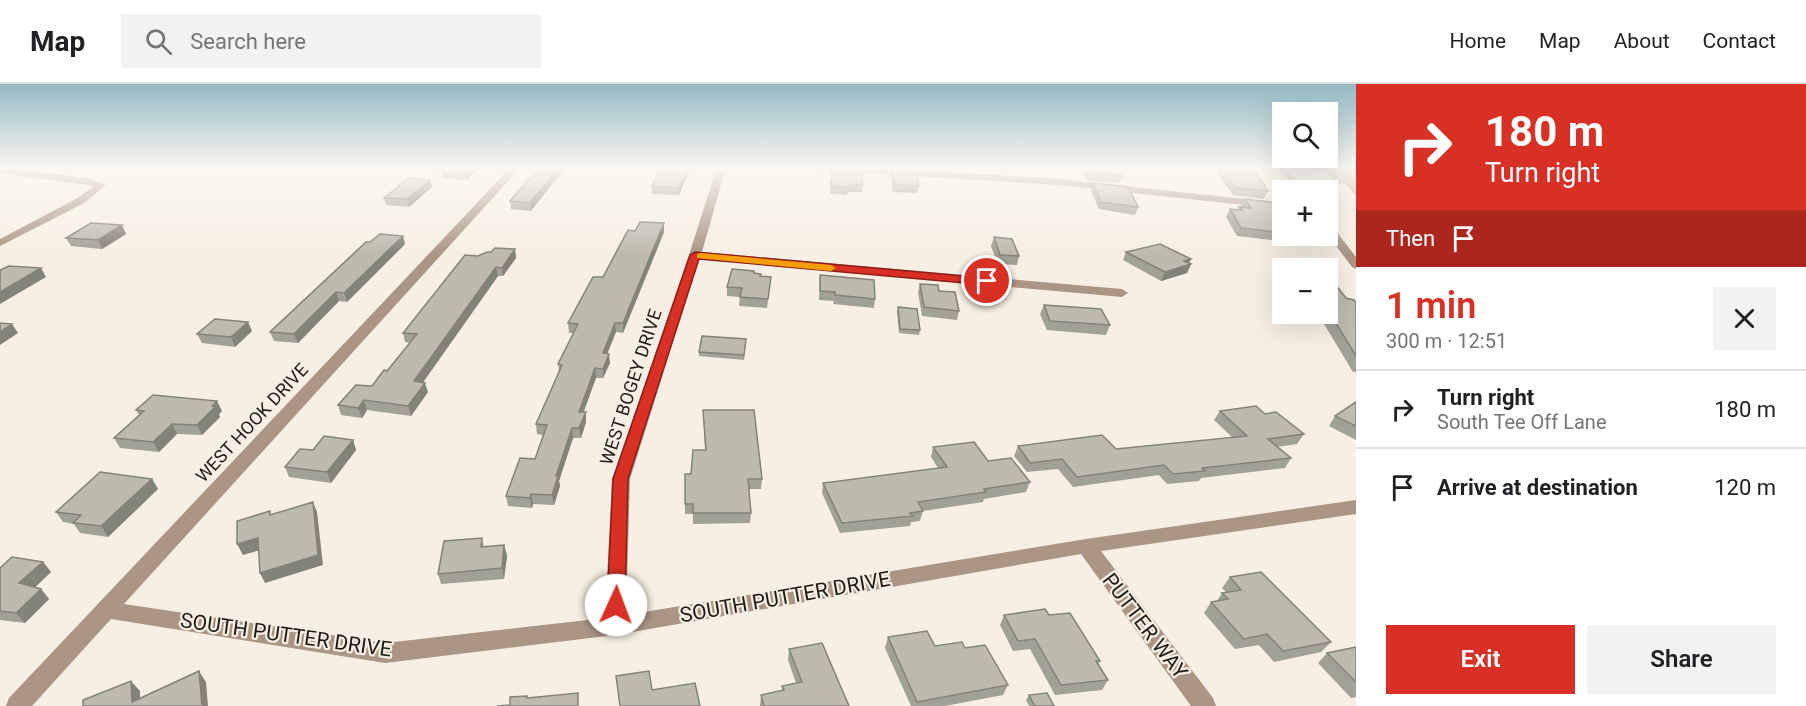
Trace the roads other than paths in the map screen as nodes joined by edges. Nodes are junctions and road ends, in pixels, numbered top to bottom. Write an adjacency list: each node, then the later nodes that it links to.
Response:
1 (87, 196): 7 (street)
2 (489, 196): 13 (street, WEST HOOK DRIVE)
3 (712, 196): 8 (street, WEST BOGEY DRIVE)
4 (1190, 196): 5 (street)
5 (1272, 205)
6 (1338, 241): 9 (street)
7 (0, 243)
8 (695, 255): 10 (street); 14 (street, WEST BOGEY DRIVE)
9 (1356, 265)
10 (1122, 293)
11 (1356, 507): 12 (street, SOUTH PUTTER DRIVE)
12 (1086, 546): 14 (street, SOUTH PUTTER DRIVE); 16 (street, PUTTER WAY)
13 (106, 610): 14 (street, SOUTH PUTTER DRIVE); 15 (street, WEST HOOK DRIVE)
14 (615, 626)
15 (17, 706)
16 (1205, 706)

